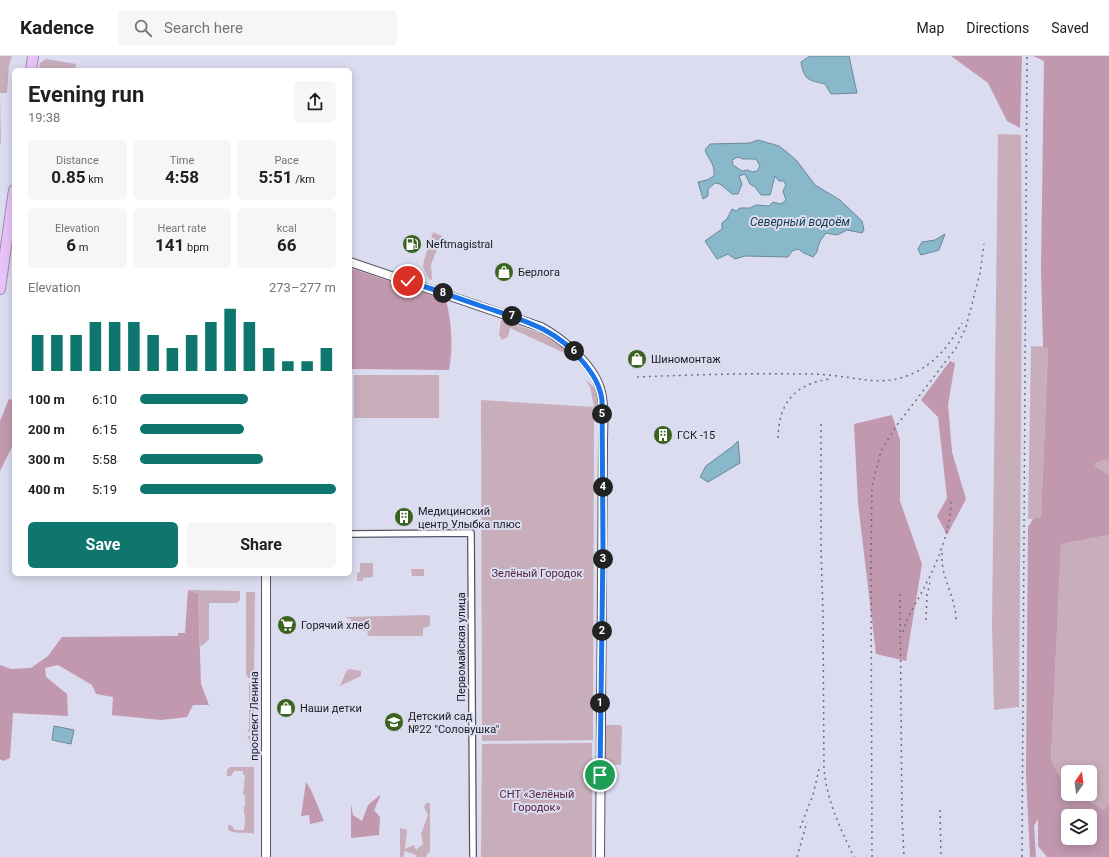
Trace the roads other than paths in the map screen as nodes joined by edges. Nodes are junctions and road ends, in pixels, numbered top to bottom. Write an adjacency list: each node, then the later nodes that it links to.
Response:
1 (33, 56): 2 (highway)
2 (31, 68)
3 (12, 214): 5 (highway)
4 (352, 263): 10 (main road)
5 (0, 289)
6 (352, 534): 9 (street, Первомайская улица)
7 (266, 576): 8 (main road, проспект Ленина)
8 (266, 857)
9 (473, 857)
10 (600, 857)

